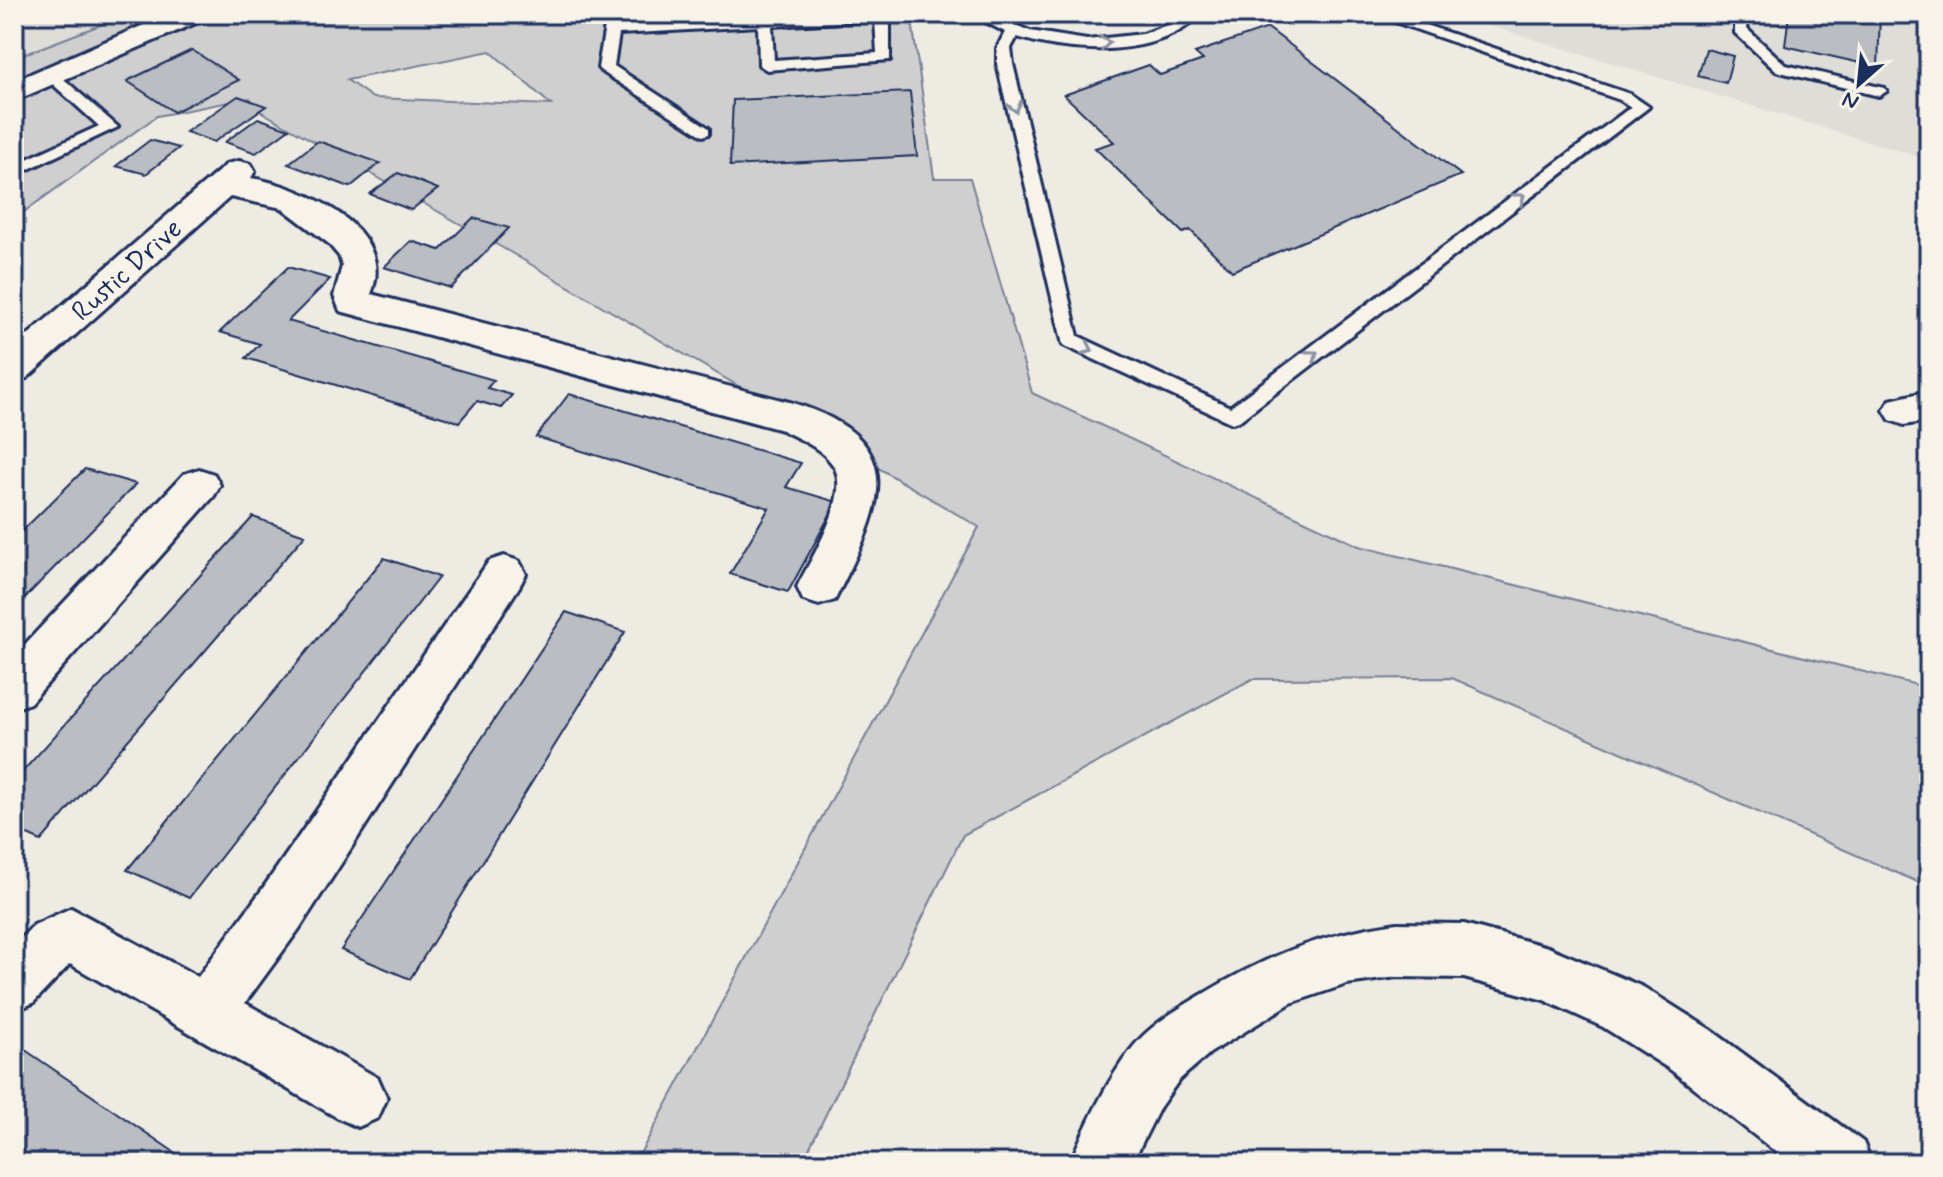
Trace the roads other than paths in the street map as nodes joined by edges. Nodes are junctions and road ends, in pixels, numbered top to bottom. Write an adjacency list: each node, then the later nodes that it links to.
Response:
1 (193, 14): 8 (street)
2 (906, 14): 7 (lane)
3 (977, 14): 11 (lane)
4 (1194, 14): 11 (lane, one-way to 4)
5 (1379, 14): 11 (lane, one-way to 5)
6 (1742, 14): 13 (lane)
7 (882, 15): 10 (lane); 10 (lane)
8 (147, 21): 12 (street)
9 (613, 22): 10 (lane); 15 (lane)
10 (765, 22)
11 (1012, 32)
12 (52, 76): 14 (street); 16 (lane)
13 (1879, 91)
14 (14, 92)
15 (703, 131)
16 (14, 171)
17 (14, 368): 20 (street, Rustic Drive)
18 (199, 485): 21 (street)
19 (504, 574): 23 (street)
20 (819, 587)
21 (14, 688)
22 (14, 984): 23 (street)
23 (207, 1010): 24 (street)
24 (358, 1098)
25 (1100, 1163): 26 (street)
26 (1842, 1163)

